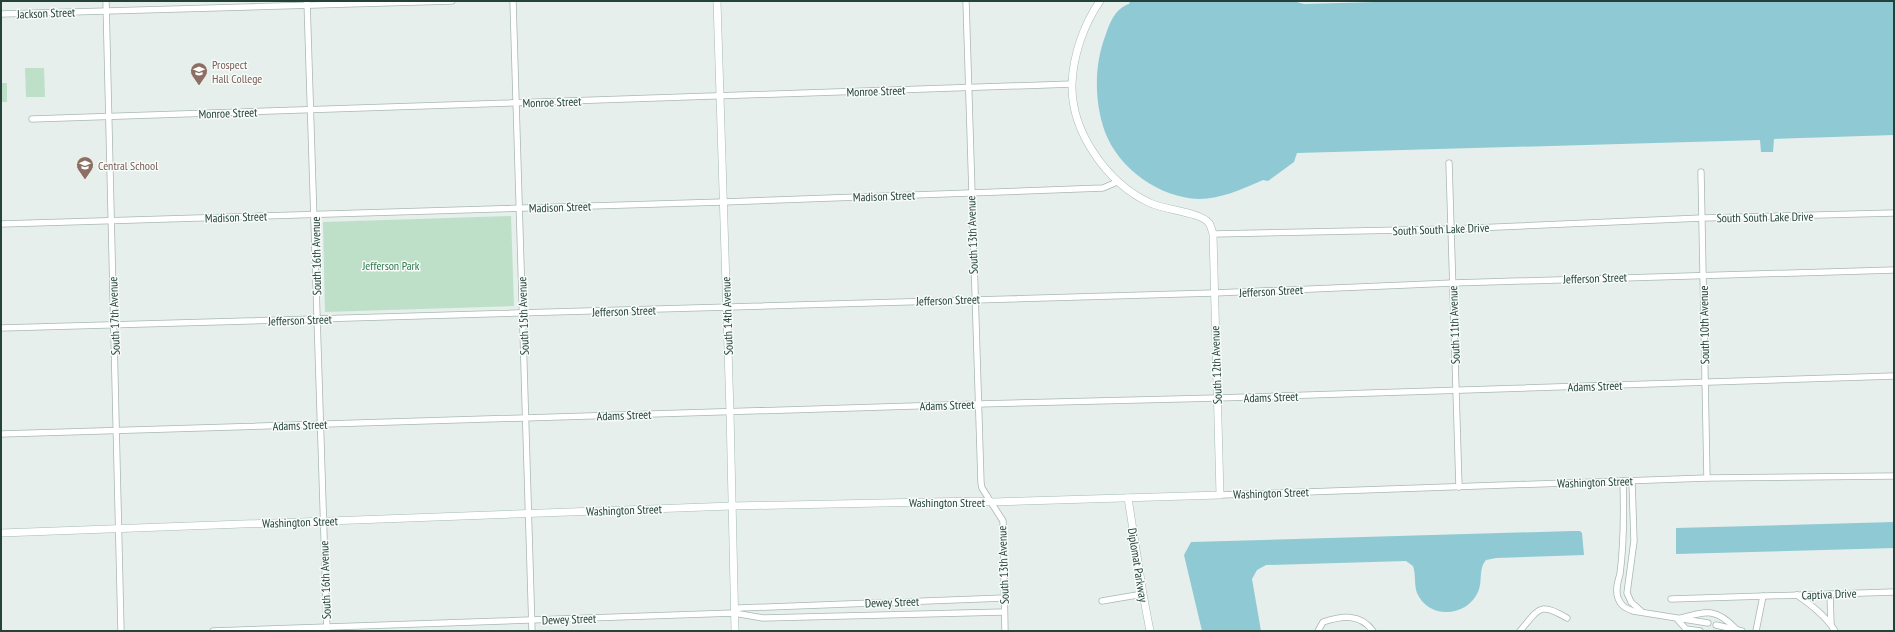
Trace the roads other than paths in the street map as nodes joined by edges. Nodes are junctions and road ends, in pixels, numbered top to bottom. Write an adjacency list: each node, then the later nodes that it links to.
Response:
1 (106, 1): 8 (street, South 17th Avenue)
2 (452, 1): 7 (street, Jackson Street)
3 (513, 1): 13 (street, South 15th Avenue)
4 (717, 1): 12 (street, South 14th Avenue)
5 (966, 1): 11 (street, South 13th Avenue)
6 (1100, 1): 10 (street)
7 (307, 3): 8 (street, Jackson Street); 14 (street, South 16th Avenue)
8 (106, 11): 9 (street, Jackson Street); 15 (street, South 17th Avenue)
9 (1, 14)
10 (1072, 84): 11 (street, Monroe Street); 19 (street)
11 (968, 87): 12 (street, Monroe Street); 20 (street, South 13th Avenue)
12 (721, 97): 13 (street, Monroe Street); 21 (street, South 14th Avenue)
13 (516, 103): 14 (street, Monroe Street); 22 (street, South 15th Avenue)
14 (312, 110): 15 (street, Monroe Street); 24 (street, South 16th Avenue)
15 (108, 116): 16 (street, Monroe Street); 26 (street, South 17th Avenue)
16 (32, 119)
17 (1449, 163): 28 (street, South 11th Avenue)
18 (1701, 172): 25 (street, South 10th Avenue)
19 (1117, 182): 20 (street, Madison Street); 29 (street)
20 (971, 193): 21 (street, Madison Street); 34 (street, South 13th Avenue)
21 (723, 202): 22 (street, Madison Street); 35 (street, South 14th Avenue)
22 (520, 208): 24 (street, Madison Street); 36 (street, South 15th Avenue)
23 (1894, 214): 25 (street, South South Lake Drive)
24 (315, 215): 26 (street, Madison Street); 37 (street, South 16th Avenue)
25 (1702, 218): 28 (street, South South Lake Drive); 31 (street, South 10th Avenue)
26 (111, 221): 27 (street, Madison Street); 38 (street, South 17th Avenue)
27 (1, 224)
28 (1451, 229): 29 (street, South South Lake Drive); 32 (street, South 11th Avenue)
29 (1213, 234): 33 (street, South 12th Avenue)
30 (1894, 270): 31 (street, Jefferson Street)
31 (1703, 275): 32 (street, Jefferson Street); 41 (street, South 10th Avenue)
32 (1453, 282): 33 (street, Jefferson Street); 42 (street, South 11th Avenue)
33 (1214, 293): 34 (street, Jefferson Street); 43 (street, South 12th Avenue)
34 (974, 300): 35 (street, Jefferson Street); 44 (street, South 13th Avenue)
35 (726, 308): 36 (street, Jefferson Street); 45 (street, South 14th Avenue)
36 (523, 314): 37 (street, Jefferson Street); 46 (street, South 15th Avenue)
37 (317, 319): 38 (street, Jefferson Street); 47 (street, South 16th Avenue)
38 (114, 325): 39 (street, Jefferson Street); 48 (street, South 17th Avenue)
39 (1, 328)
40 (1894, 376): 41 (street, Adams Street)
41 (1705, 383): 42 (street, Adams Street); 51 (street, South 10th Avenue)
42 (1456, 391): 43 (street, Adams Street); 54 (street, South 11th Avenue)
43 (1217, 398): 44 (street, Adams Street); 55 (street, South 12th Avenue)
44 (978, 404): 45 (street, Adams Street); 57 (street, South 13th Avenue)
45 (730, 412): 46 (street, Adams Street); 58 (street, South 14th Avenue)
46 (526, 419): 47 (street, Adams Street); 59 (street, South 15th Avenue)
47 (320, 424): 48 (street, Adams Street); 60 (street, South 16th Avenue)
48 (117, 431): 49 (street, Adams Street); 61 (street, South 17th Avenue)
49 (1, 434)
50 (1894, 476): 51 (street, Washington Street)
51 (1707, 478): 53 (street, Washington Street)
52 (1623, 481): 53 (street, Washington Street); 54 (street, Washington Street); 71 (street)
53 (1632, 481): 71 (street)
54 (1459, 487): 55 (street, Washington Street)
55 (1220, 495): 56 (street, Washington Street)
56 (1128, 498): 57 (street, Washington Street); 64 (street, Diplomat Parkway)
57 (992, 502): 58 (street, Washington Street); 68 (street, South 13th Avenue)
58 (732, 506): 59 (street, Washington Street); 73 (street, South 14th Avenue)
59 (528, 514): 60 (street, Washington Street); 76 (street, South 15th Avenue)
60 (323, 521): 61 (street, Washington Street); 80 (street, South 16th Avenue)
61 (120, 529): 62 (street, Washington Street); 82 (street, South 17th Avenue)
62 (1, 533)
63 (1894, 592): 65 (street, Captiva Drive)
64 (1142, 594): 70 (street); 87 (street, Diplomat Parkway)
65 (1830, 594): 66 (street, Captiva Drive); 78 (street)
66 (1797, 595): 67 (street, Captiva Drive); 78 (street)
67 (1763, 596): 69 (street, Captiva Drive); 93 (street)
68 (1004, 598): 72 (street, South 13th Avenue); 73 (street, Dewey Street)
69 (1671, 599)
70 (1102, 601)
71 (1641, 611): 75 (street)
72 (1004, 612): 73 (street, Dewey Street); 86 (street, South 13th Avenue)
73 (734, 613): 76 (street, Dewey Street); 85 (street, South 14th Avenue)
74 (1567, 618): 90 (street)
75 (1677, 619): 77 (street); 81 (street); 91 (street)
76 (532, 620): 80 (street, Dewey Street); 84 (street, South 15th Avenue)
77 (1708, 623)
78 (1831, 624): 94 (street)
79 (1716, 625): 81 (street)
80 (327, 629): 83 (street, Dewey Street)
81 (1734, 630): 92 (street)
82 (121, 631)
83 (213, 631)
84 (532, 631)
85 (735, 631)
86 (1005, 631)
87 (1150, 631)
88 (1318, 631): 89 (street)
89 (1374, 631)
90 (1520, 631)
91 (1700, 631)
92 (1742, 631)
93 (1756, 631)
94 (1835, 631)

